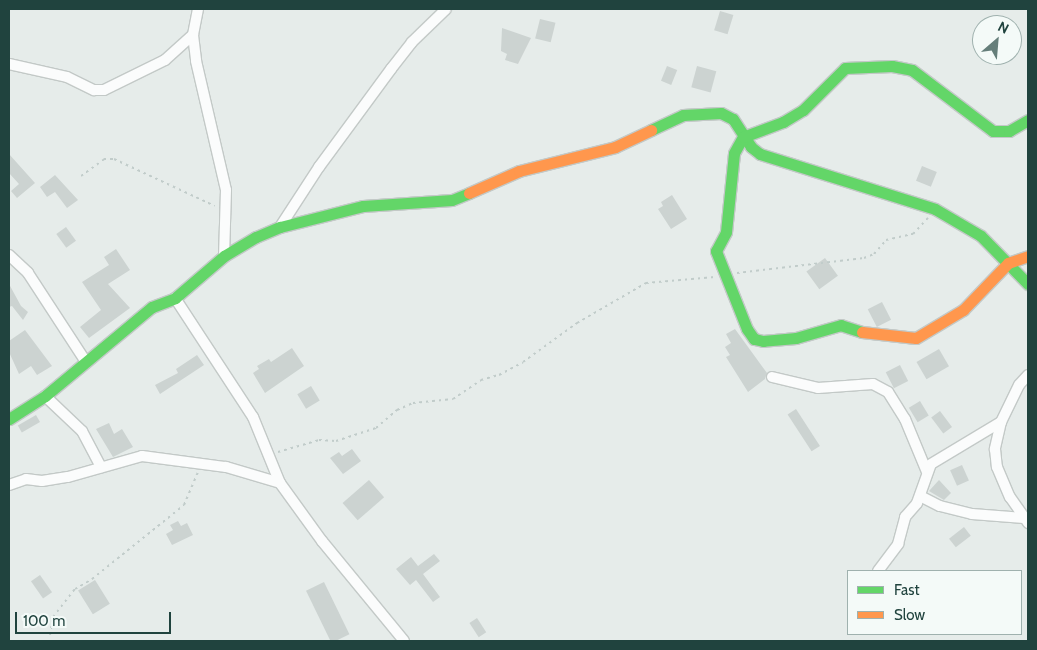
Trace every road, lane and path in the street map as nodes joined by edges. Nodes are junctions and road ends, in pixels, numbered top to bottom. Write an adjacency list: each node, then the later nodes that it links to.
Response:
1 (198, 9): 3 (street)
2 (446, 9): 10 (street)
3 (192, 35): 4 (street); 9 (street)
4 (9, 64)
5 (1028, 120): 6 (street)
6 (743, 137): 8 (street); 10 (street); 15 (street)
7 (81, 176): 9 (path)
8 (935, 209): 14 (street); 15 (path)
9 (226, 210): 12 (street)
10 (280, 227): 12 (street)
11 (9, 255): 18 (street)
12 (224, 256): 17 (street)
13 (1028, 256): 14 (street)
14 (1008, 263): 15 (street); 16 (street)
15 (725, 276): 24 (path)
16 (1028, 284)
17 (175, 298): 18 (street); 24 (street)
18 (86, 362): 21 (street)
19 (1028, 375): 23 (street)
20 (772, 377): 27 (street)
21 (45, 396): 22 (street); 26 (street)
22 (9, 419)
23 (1001, 422): 27 (street); 31 (street)
24 (271, 454): 28 (street)
25 (202, 464): 26 (street); 28 (street); 33 (path)
26 (102, 467): 29 (street)
27 (927, 472): 30 (street)
28 (280, 483): 34 (street)
29 (9, 485)
30 (920, 496): 31 (street); 32 (street)
31 (1026, 520)
32 (879, 570)
33 (50, 635)
34 (404, 641)

